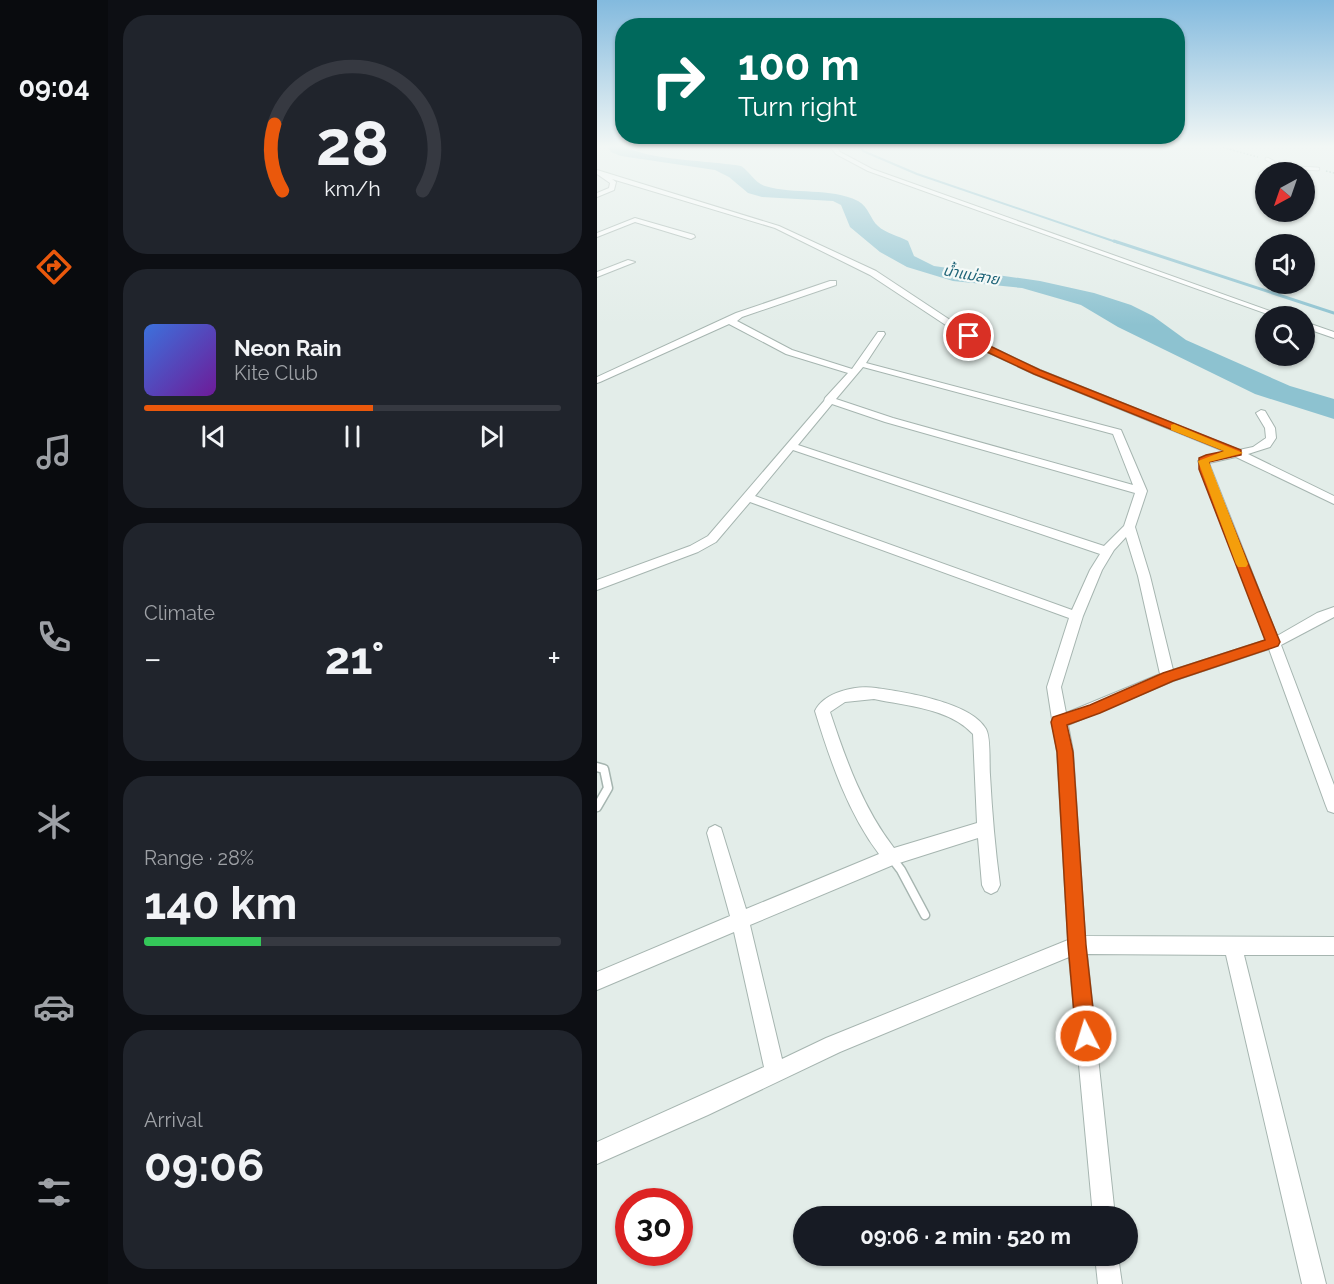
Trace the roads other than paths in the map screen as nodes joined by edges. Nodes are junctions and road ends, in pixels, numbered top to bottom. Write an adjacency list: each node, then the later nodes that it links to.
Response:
1 (703, 205): 18 (street)
2 (968, 205): 8 (street)
3 (597, 235): 4 (street)
4 (691, 237)
5 (631, 262): 6 (street)
6 (597, 274)
7 (833, 283): 9 (street)
8 (1255, 307)
9 (733, 319): 13 (street); 14 (street)
10 (1315, 328): 12 (street)
11 (881, 333): 13 (street)
12 (1334, 335)
13 (857, 368): 15 (street); 19 (street)
14 (599, 378)
15 (828, 400): 17 (street); 19 (street)
16 (1261, 413): 18 (street)
17 (791, 446): 20 (street); 23 (street)
18 (1237, 453): 21 (street); 27 (street)
19 (1141, 491): 22 (street)
20 (748, 497): 24 (street); 26 (street)
21 (1334, 500)
22 (1129, 527): 23 (street); 28 (street)
23 (1108, 552): 26 (street)
24 (597, 585)
25 (1334, 612): 27 (street)
26 (1076, 616): 29 (street)
27 (1273, 642): 28 (street); 31 (street)
28 (1168, 677): 29 (street)
29 (1059, 722): 39 (street)
30 (597, 767): 32 (lane)
31 (1334, 806)
32 (597, 807)
33 (985, 828): 35 (street); 35 (street); 36 (street)
34 (715, 833): 38 (street)
35 (891, 857): 37 (lane); 38 (street)
36 (991, 885)
37 (925, 915)
38 (740, 919): 42 (street); 43 (street)
39 (1077, 945): 40 (street); 43 (street); 45 (street)
40 (1233, 945): 41 (street); 48 (street)
41 (1334, 946)
42 (597, 981)
43 (775, 1072): 44 (street)
44 (597, 1154)
45 (1103, 1206)
46 (1108, 1266): 47 (street)
47 (1110, 1284)
48 (1314, 1284)

